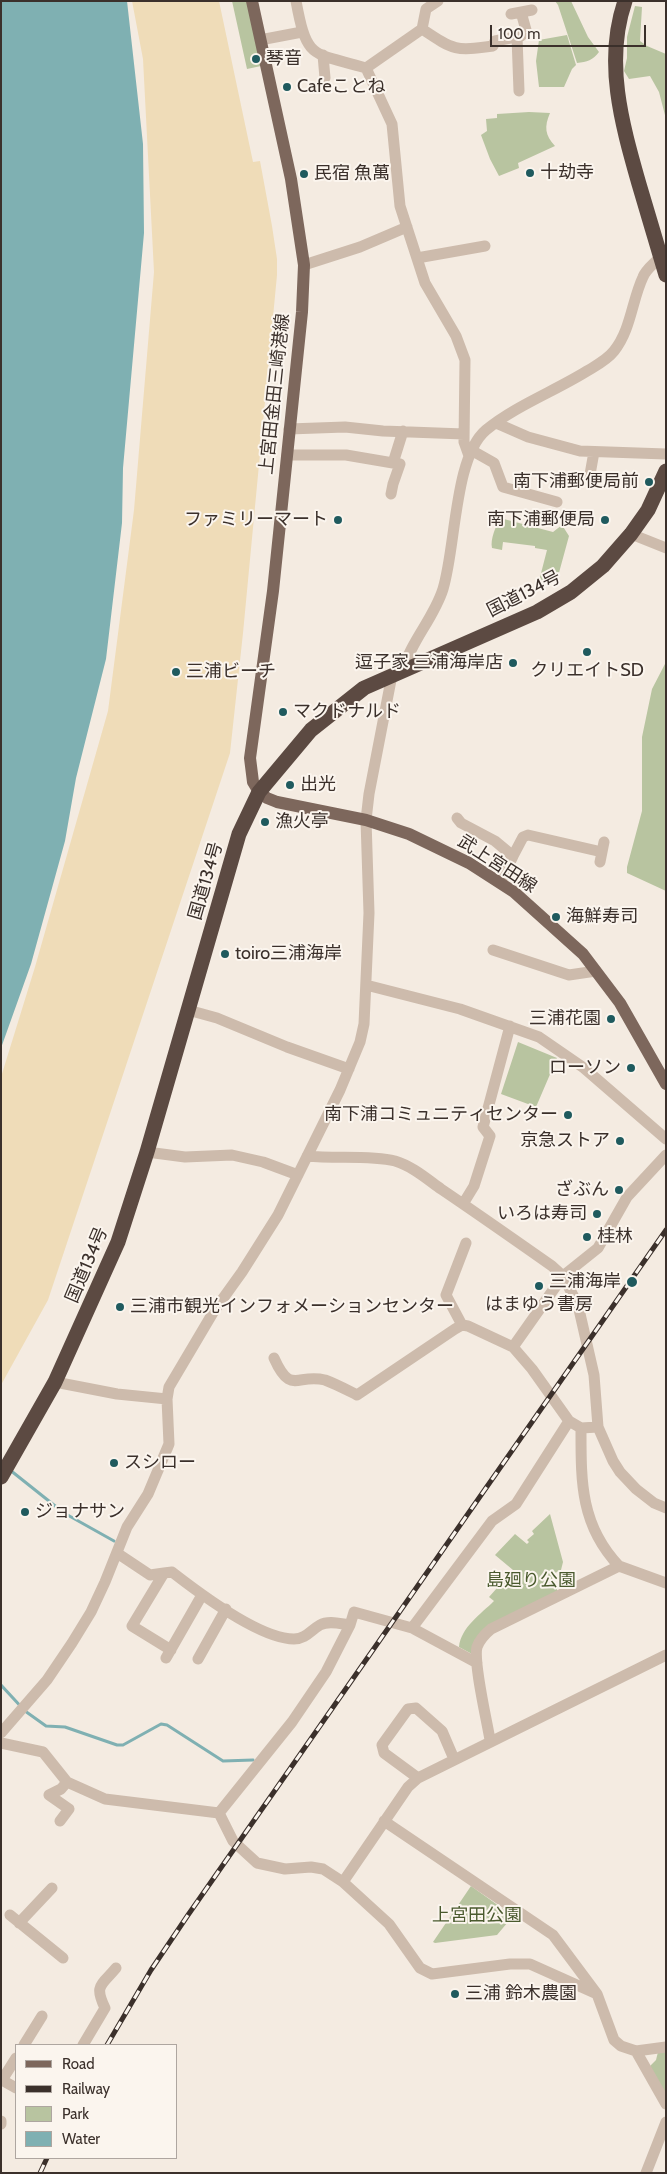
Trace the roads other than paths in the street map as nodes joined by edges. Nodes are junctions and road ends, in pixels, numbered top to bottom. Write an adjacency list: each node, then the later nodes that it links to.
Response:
1 (252, 1): 9 (main road, 上宮田金田三崎港線)
2 (296, 1): 7 (street)
3 (438, 1): 6 (street)
4 (625, 1): 16 (highway)
5 (521, 12): 8 (street)
6 (422, 29): 8 (street); 11 (street)
7 (302, 32): 9 (street); 10 (street)
8 (517, 37): 13 (street)
9 (260, 40): 18 (main road, 上宮田金田三崎港線)
10 (322, 56): 11 (street); 12 (street)
11 (366, 68): 14 (street)
12 (325, 78)
13 (520, 91)
14 (406, 227): 17 (street); 18 (street)
15 (478, 251): 17 (street)
16 (660, 257): 19 (highway); 20 (street)
17 (417, 258): 23 (street)
18 (304, 265): 21 (main road, 上宮田金田三崎港線)
19 (666, 275)
20 (496, 423): 24 (street); 25 (street)
21 (289, 429): 22 (street); 27 (main road, 上宮田金田三崎港線)
22 (403, 431): 23 (street); 28 (street)
23 (464, 434): 25 (street)
24 (594, 452): 26 (street); 30 (street)
25 (470, 453): 33 (street); 36 (street)
26 (666, 454)
27 (286, 455): 28 (street); 37 (main road, 上宮田金田三崎港線)
28 (393, 463): 32 (street)
29 (666, 471): 31 (highway, 国道134号)
30 (590, 480)
31 (663, 486): 34 (highway, 国道134号)
32 (391, 494)
33 (557, 502)
34 (631, 534): 35 (street); 36 (highway, 国道134号)
35 (666, 548)
36 (398, 672): 37 (highway, 国道134号); 39 (street)
37 (259, 792): 39 (main road, 武上宮田線); 46 (highway, 国道134号)
38 (458, 818): 41 (street)
39 (366, 820): 42 (main road, 武上宮田線); 45 (street)
40 (602, 852): 41 (street)
41 (513, 856): 42 (street)
42 (500, 883): 44 (main road, 武上宮田線)
43 (492, 950): 44 (street)
44 (596, 971): 49 (main road, 武上宮田線)
45 (366, 985): 47 (street); 48 (street)
46 (188, 1010): 48 (street); 51 (highway, 国道134号)
47 (510, 1026): 50 (street); 55 (street)
48 (350, 1069): 53 (street)
49 (666, 1084)
50 (666, 1139)
51 (147, 1152): 54 (street); 61 (highway, 国道134号)
52 (666, 1155): 57 (street)
53 (307, 1156): 54 (street); 55 (street)
54 (298, 1176): 62 (street)
55 (463, 1204): 57 (street)
56 (466, 1243): 58 (street)
57 (563, 1276): 59 (street); 64 (street)
58 (462, 1325): 59 (street); 60 (street)
59 (513, 1347): 63 (street)
60 (274, 1358)
61 (55, 1382): 62 (street); 66 (highway, 国道134号)
62 (167, 1400): 68 (street)
63 (569, 1421): 65 (street); 75 (street)
64 (598, 1427): 65 (street); 67 (street)
65 (581, 1428): 69 (street)
66 (2, 1476)
67 (666, 1508)
68 (117, 1553): 70 (street); 79 (street)
69 (619, 1566): 71 (street); 78 (street)
70 (164, 1573): 72 (street); 72 (street)
71 (666, 1583)
72 (202, 1595): 73 (street)
73 (226, 1609): 74 (street); 77 (street)
74 (350, 1626): 75 (street); 85 (street)
75 (412, 1628): 78 (street)
76 (666, 1655): 80 (street)
77 (198, 1658)
78 (477, 1663): 80 (street)
79 (1, 1733)
80 (490, 1740): 82 (street)
81 (1, 1743): 84 (street)
82 (454, 1759): 83 (street); 83 (street)
83 (418, 1778): 87 (street)
84 (66, 1782): 85 (street); 86 (street)
85 (219, 1813): 88 (street)
86 (60, 1821)
87 (384, 1821): 88 (street); 92 (street)
88 (343, 1882): 92 (street)
89 (52, 1888): 90 (street)
90 (63, 1958)
91 (116, 1968): 95 (street)
92 (597, 1994): 97 (street)
93 (42, 2016): 94 (street)
94 (25, 2044)
95 (84, 2044)
96 (666, 2047): 97 (street)
97 (636, 2051): 101 (street)
98 (15, 2060): 99 (street)
99 (2, 2083): 100 (street)
100 (15, 2088)
101 (666, 2104)
102 (666, 2122): 103 (street)
103 (646, 2173)

